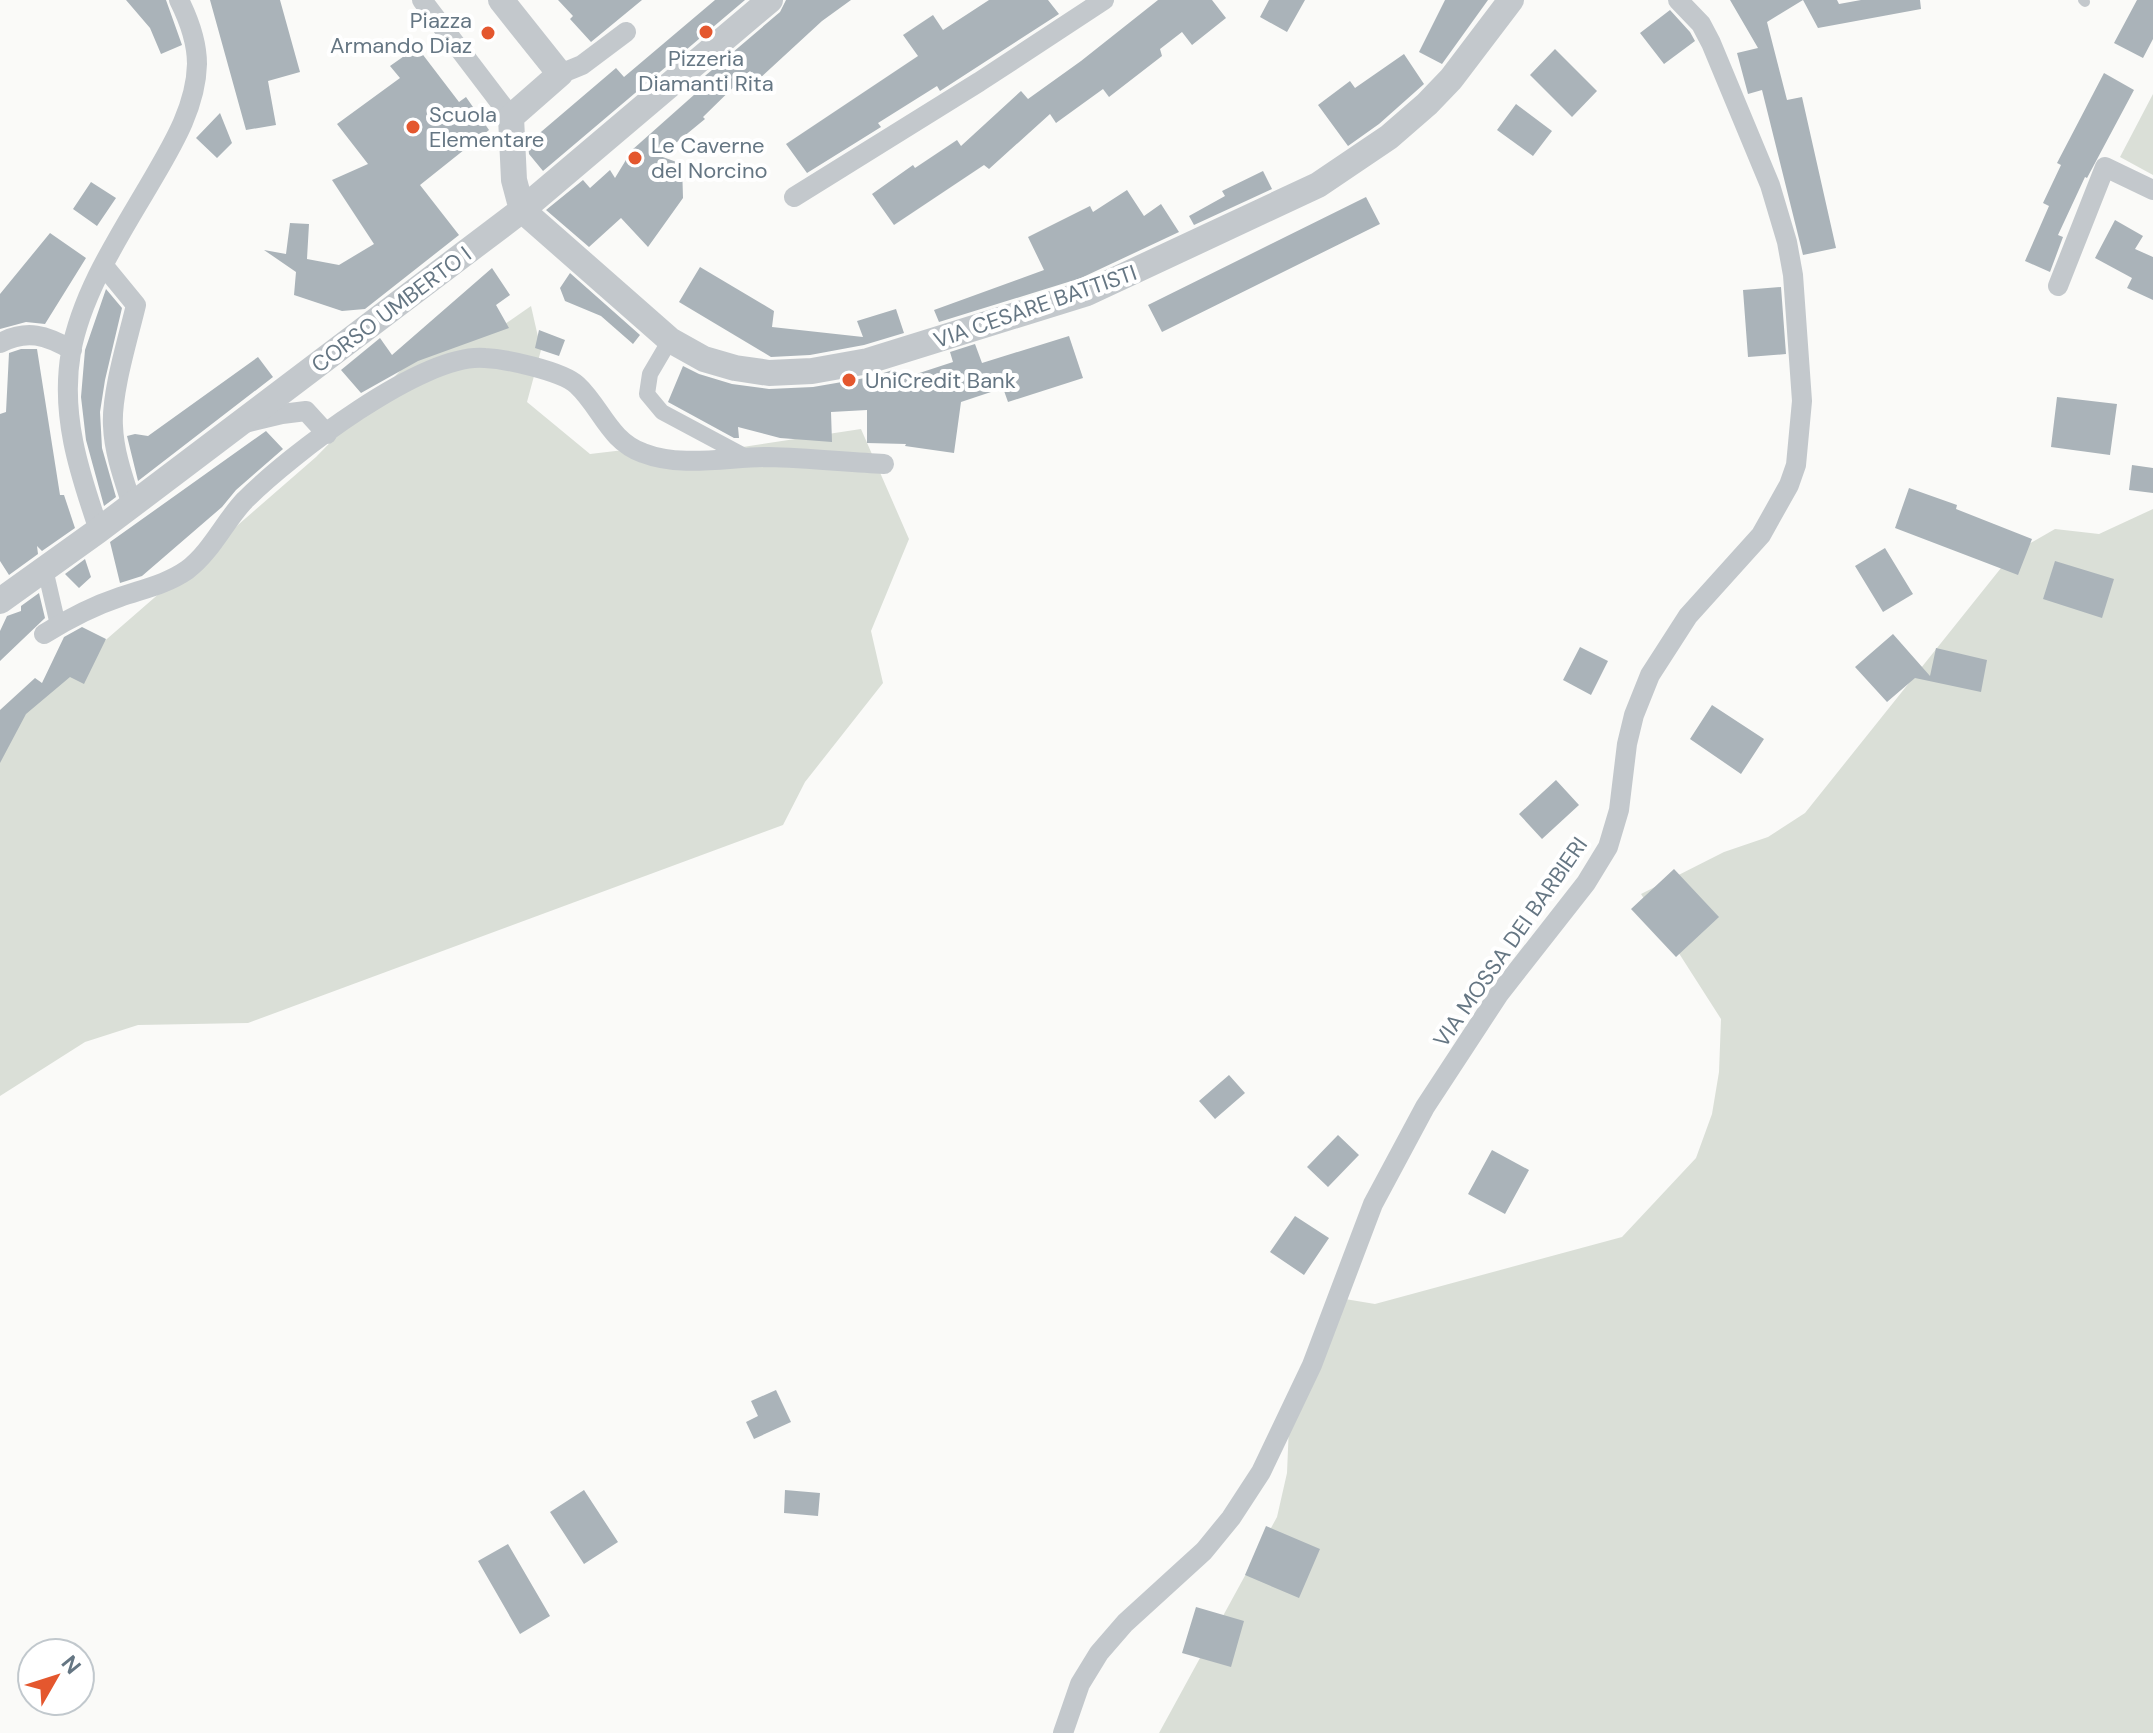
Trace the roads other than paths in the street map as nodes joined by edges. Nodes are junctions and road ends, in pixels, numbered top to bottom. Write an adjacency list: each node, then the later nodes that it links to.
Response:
1 (179, 0): 14 (street)
2 (422, 0): 10 (street)
3 (501, 0): 9 (street)
4 (770, 0): 13 (street, CORSO UMBERTO I)
5 (1104, 0): 12 (street)
6 (1511, 0): 16 (street, VIA CESARE BATTISTI)
7 (1678, 0): 28 (street, VIA MOSSA DEI BARBIERI)
8 (626, 32): 9 (street)
9 (560, 74): 10 (street)
10 (511, 117): 13 (street)
11 (2153, 190): 15 (street)
12 (794, 197)
13 (522, 210): 16 (street, VIA CESARE BATTISTI); 19 (street, CORSO UMBERTO I)
14 (104, 266): 18 (street); 23 (street)
15 (2058, 286)
16 (670, 340): 21 (street)
17 (0, 343): 18 (street)
18 (72, 350): 24 (street)
19 (238, 425): 20 (street); 23 (street, CORSO UMBERTO I)
20 (327, 434): 21 (street); 27 (street)
21 (748, 458): 22 (street)
22 (884, 464)
23 (132, 505): 24 (street, CORSO UMBERTO I)
24 (99, 530): 25 (street, CORSO UMBERTO I)
25 (45, 569): 26 (street, CORSO UMBERTO I); 27 (street)
26 (0, 601)
27 (51, 629)
28 (1063, 1733)

